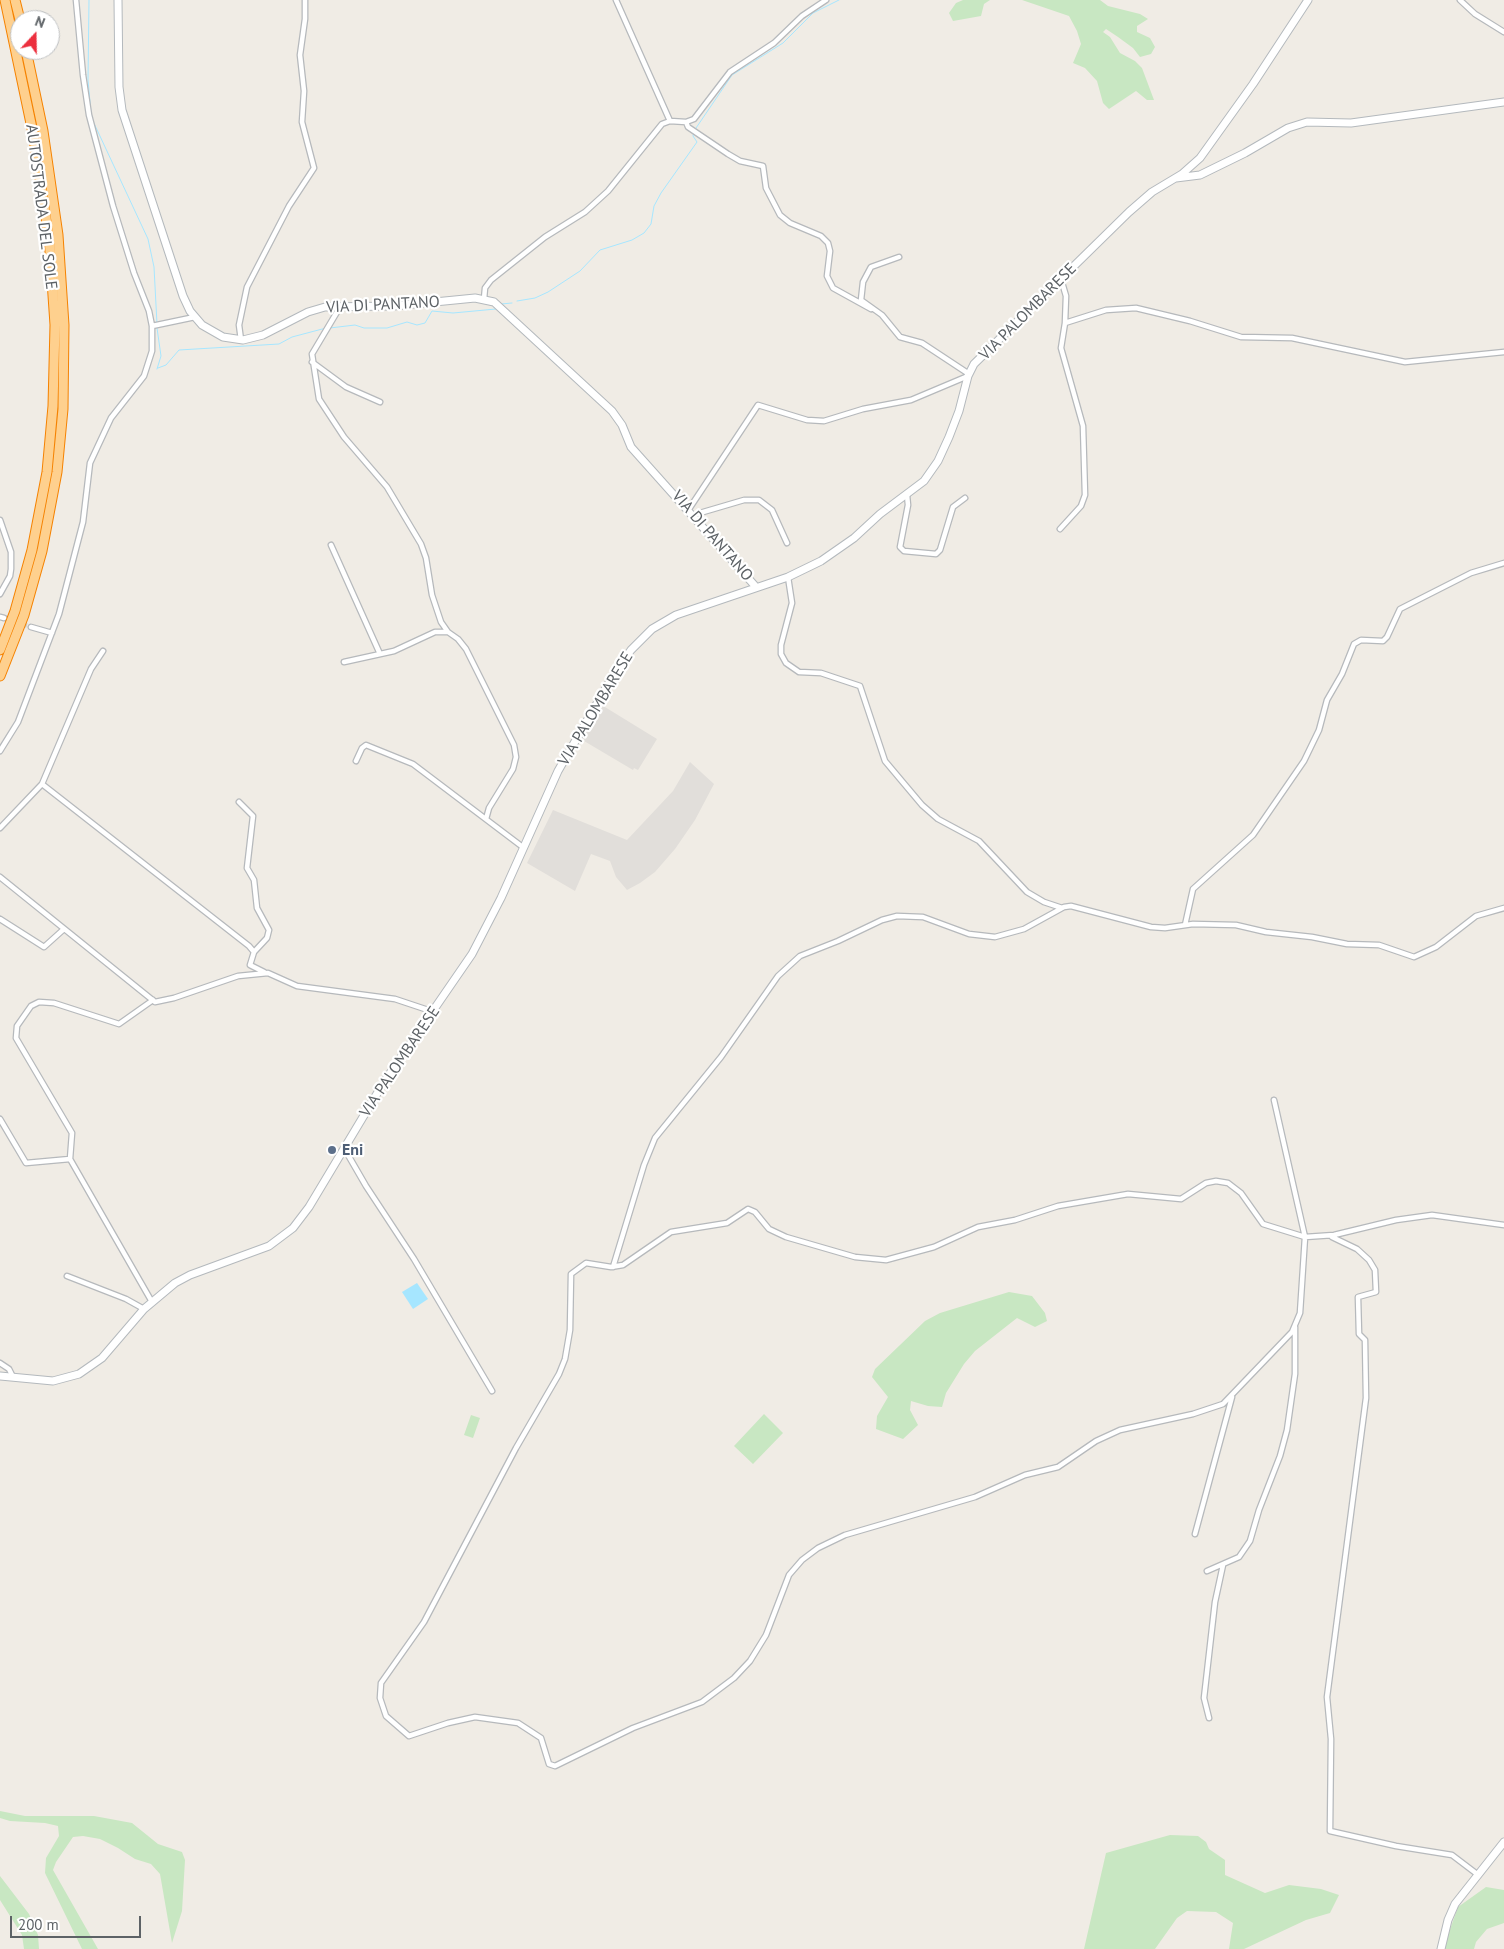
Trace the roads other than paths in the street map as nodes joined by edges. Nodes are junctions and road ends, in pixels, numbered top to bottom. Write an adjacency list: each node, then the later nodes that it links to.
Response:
1 (5, 0): 42 (highway, AUTOSTRADA DEL SOLE)
2 (76, 0): 22 (street)
3 (118, 0): 20 (main road, VIA DI PANTANO)
4 (305, 0): 23 (street)
5 (616, 0): 12 (street)
6 (826, 0): 13 (street)
7 (1308, 0): 14 (main road, VIA PALOMBARESE)
8 (1460, 0): 9 (street)
9 (1504, 32)
10 (28, 60): 46 (highway, AUTOSTRADA DEL SOLE)
11 (1504, 102): 14 (main road)
12 (670, 121): 13 (street); 17 (street)
13 (686, 122): 19 (street)
14 (1175, 178): 16 (main road, VIA PALOMBARESE)
15 (899, 257): 19 (street)
16 (1061, 279): 21 (street); 26 (main road, VIA PALOMBARESE)
17 (484, 298): 18 (main road, VIA DI PANTANO); 30 (main road, VIA DI PANTANO)
18 (341, 306): 23 (main road, VIA DI PANTANO); 25 (street)
19 (871, 309): 26 (street)
20 (195, 318): 22 (street); 23 (main road, VIA DI PANTANO)
21 (1065, 323): 24 (street); 32 (street)
22 (152, 326): 41 (street)
23 (241, 340)
24 (1504, 352)
25 (312, 362): 27 (street); 40 (street)
26 (968, 375): 28 (main road, VIA PALOMBARESE); 30 (street)
27 (380, 402)
28 (907, 495): 29 (street); 36 (main road, VIA PALOMBARESE)
29 (965, 498)
30 (691, 512): 33 (street); 37 (main road, VIA DI PANTANO)
31 (0, 520): 38 (street)
32 (1060, 529)
33 (787, 544)
34 (330, 546): 44 (street)
35 (1504, 562): 58 (street)
36 (788, 577): 37 (main road, VIA PALOMBARESE); 55 (street)
37 (756, 587): 53 (main road, VIA PALOMBARESE)
38 (0, 594)
39 (31, 627): 41 (street)
40 (448, 632): 44 (street); 51 (street)
41 (52, 633): 47 (street)
42 (0, 650)
43 (103, 651): 49 (street)
44 (380, 654): 45 (street)
45 (344, 662)
46 (0, 676)
47 (0, 751)
48 (356, 761): 51 (street)
49 (42, 784): 52 (street); 60 (street)
50 (239, 802): 60 (street)
51 (486, 819): 53 (street)
52 (0, 828)
53 (524, 848): 63 (main road, VIA PALOMBARESE)
54 (0, 877): 59 (street)
55 (1062, 908): 58 (street); 71 (street)
56 (1504, 908): 58 (street)
57 (0, 919): 59 (street)
58 (1185, 925)
59 (64, 929): 62 (street)
60 (254, 952): 61 (street)
61 (268, 973): 62 (street); 63 (street)
62 (153, 1000): 67 (street)
63 (434, 1012): 66 (main road, VIA PALOMBARESE)
64 (1274, 1100): 70 (street)
65 (0, 1119): 67 (street)
66 (344, 1148): 73 (main road, VIA PALOMBARESE); 79 (street)
67 (70, 1159): 73 (street)
68 (1504, 1225): 69 (street)
69 (1331, 1236): 70 (street); 86 (street)
70 (1305, 1237): 71 (street); 75 (street)
71 (613, 1267): 80 (street)
72 (67, 1276): 74 (street)
73 (152, 1302): 74 (main road, VIA PALOMBARESE)
74 (144, 1309): 78 (main road, VIA PALOMBARESE)
75 (1295, 1327): 80 (street); 82 (street)
76 (0, 1363): 78 (street)
77 (0, 1376): 78 (main road, VIA PALOMBARESE)
78 (12, 1376)
79 (492, 1391)
80 (1232, 1396): 81 (street)
81 (1195, 1534)
82 (1223, 1566): 83 (street); 84 (street)
83 (1207, 1571)
84 (1209, 1718)
85 (1504, 1842): 86 (main road)
86 (1477, 1874): 87 (main road)
87 (1441, 1949)

